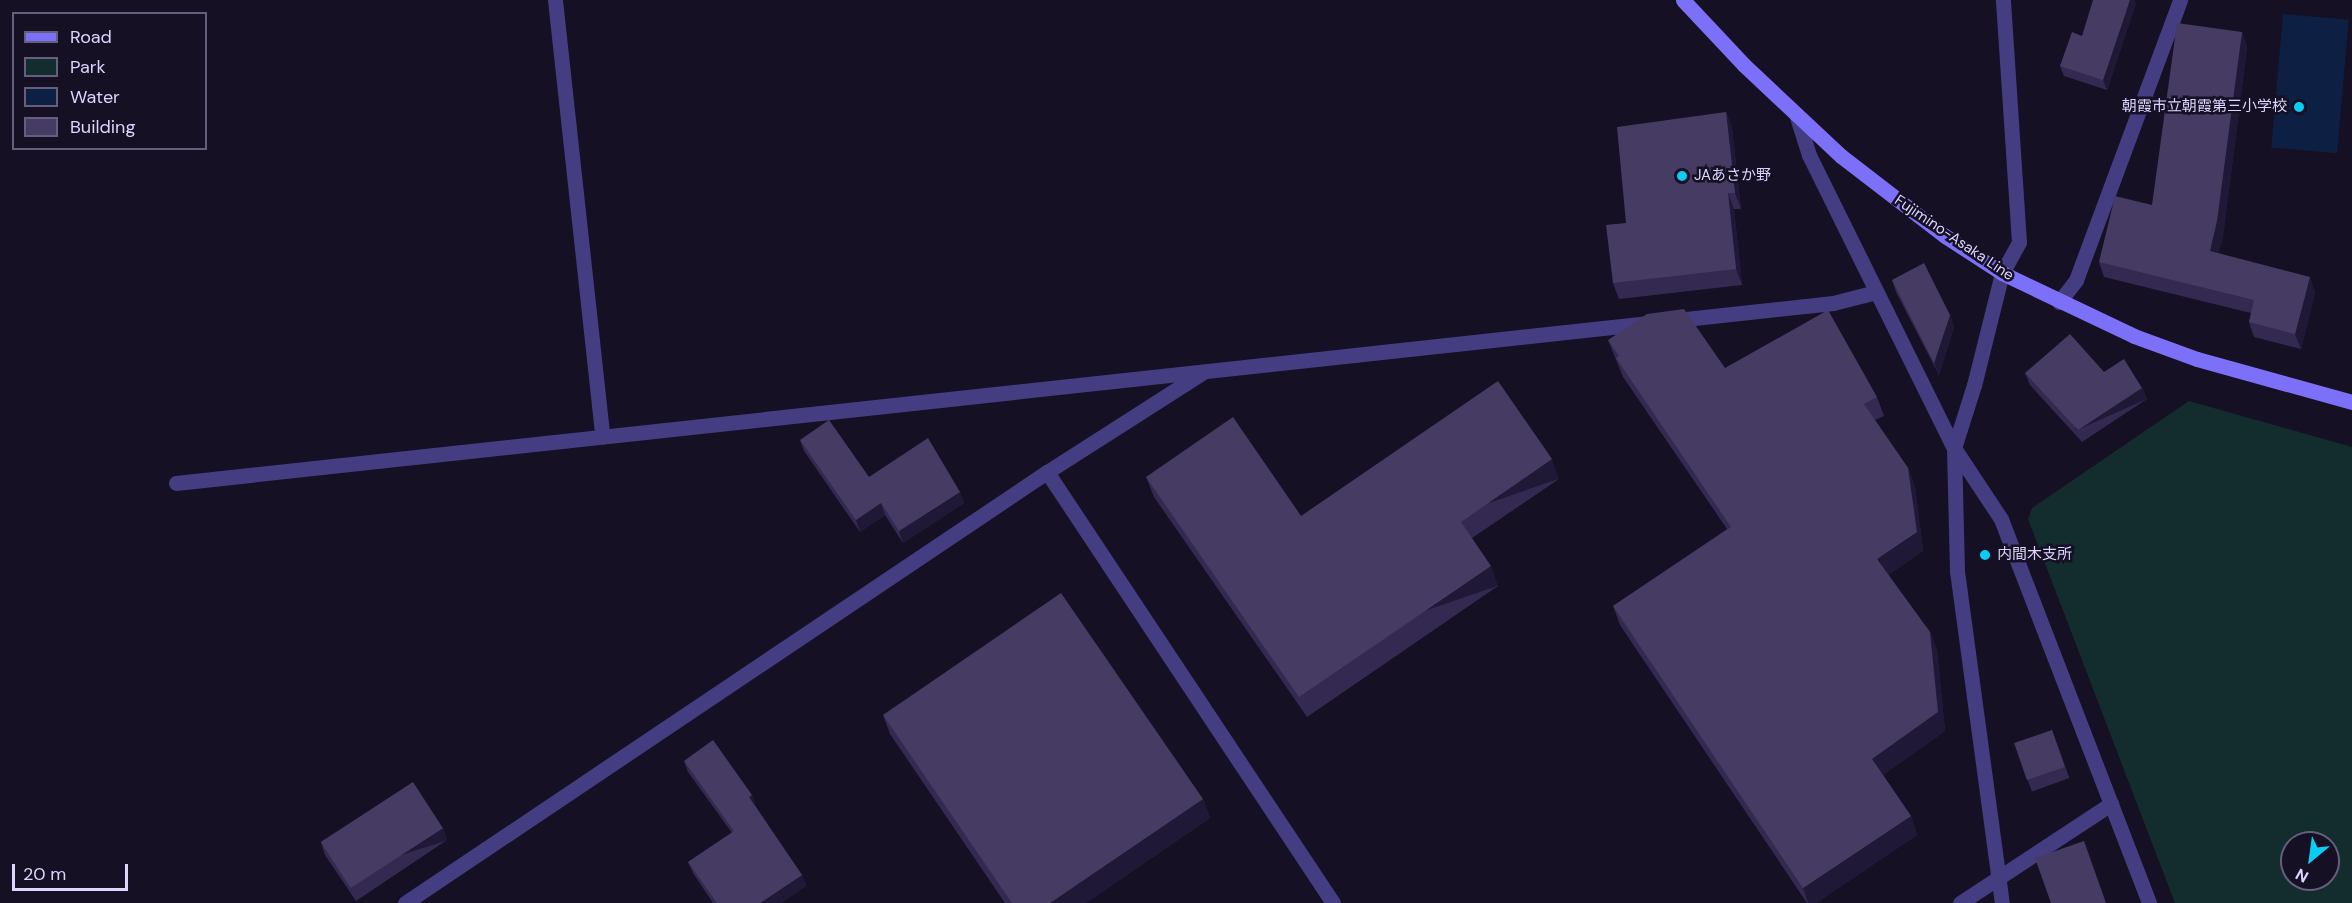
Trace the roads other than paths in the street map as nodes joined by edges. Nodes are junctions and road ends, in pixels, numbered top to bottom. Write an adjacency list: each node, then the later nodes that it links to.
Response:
1 (555, 0): 11 (street)
2 (1683, 0): 5 (main road, Fujimino-Asaka Line)
3 (2003, 0): 6 (street)
4 (2180, 0): 8 (street)
5 (1796, 114): 6 (main road, Fujimino-Asaka Line); 7 (street)
6 (2002, 273): 8 (main road, Fujimino-Asaka Line); 12 (street)
7 (1876, 292): 9 (street); 12 (street)
8 (2059, 302): 10 (main road, Fujimino-Asaka Line)
9 (1204, 371): 11 (street); 13 (street)
10 (2352, 402)
11 (602, 436): 14 (street)
12 (1954, 448): 15 (street); 16 (street)
13 (1047, 472): 17 (street); 18 (street)
14 (176, 483)
15 (2111, 804): 16 (street); 21 (street)
16 (1999, 878): 19 (street); 20 (street)
17 (405, 903)
18 (1333, 903)
19 (1960, 903)
20 (2002, 903)
21 (2150, 903)

